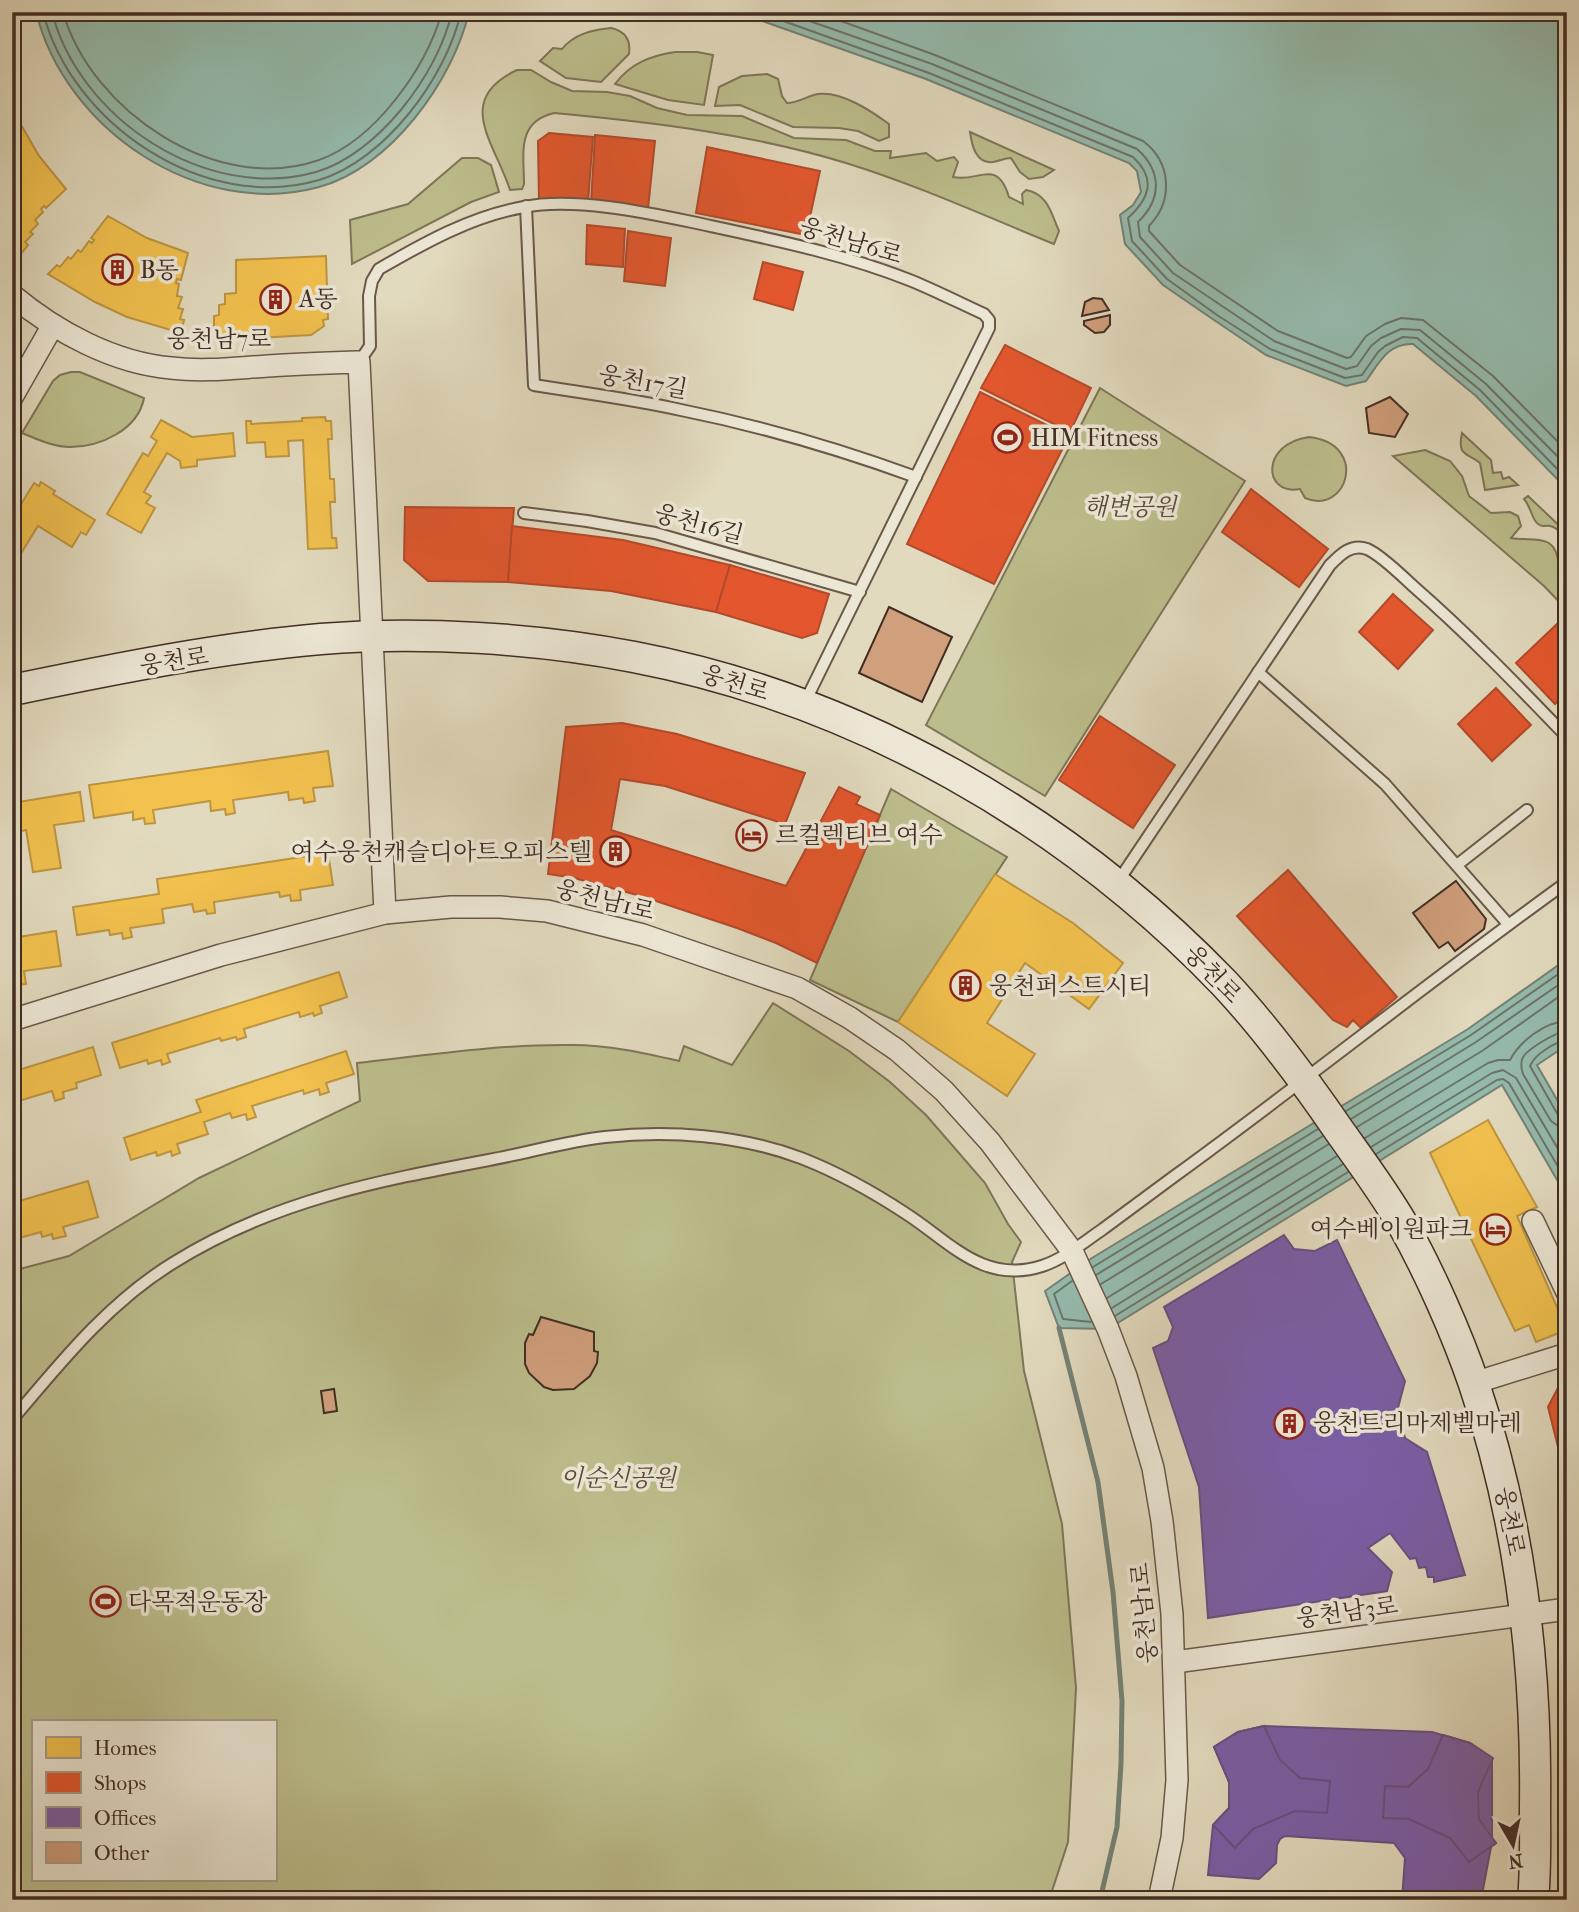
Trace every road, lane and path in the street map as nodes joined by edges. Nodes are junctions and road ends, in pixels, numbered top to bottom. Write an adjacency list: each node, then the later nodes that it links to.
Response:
1 (526, 206): 4 (lane, 웅천남6로); 6 (lane, 웅천17길); 6 (lane, 웅천남6로)
2 (12, 295): 3 (street, 웅천남7로)
3 (53, 325): 4 (street, 웅천남7로); 5 (street)
4 (359, 362): 9 (street)
5 (12, 397)
6 (916, 477): 8 (lane, 웅천남6로)
7 (524, 513): 8 (lane, 웅천16길)
8 (860, 592): 12 (lane, 웅천남6로)
9 (371, 637): 11 (street, 웅천로); 12 (street, 웅천로); 18 (street)
10 (1258, 672): 13 (lane); 15 (lane); 17 (lane)
11 (12, 690)
12 (804, 704): 17 (street, 웅천로)
13 (1567, 737)
14 (1527, 810): 15 (lane)
15 (1457, 865): 19 (lane)
16 (1567, 882): 19 (lane)
17 (1116, 883): 21 (street, 웅천로)
18 (385, 913): 20 (street, 웅천남1로); 23 (street, 웅천남1로)
19 (1508, 924): 21 (lane)
20 (12, 1020)
21 (1312, 1090): 23 (lane); 26 (street, 웅천로)
22 (1533, 1221): 24 (street)
23 (1075, 1256): 27 (lane); 30 (street, 웅천남1로)
24 (1567, 1292)
25 (1567, 1354): 26 (street)
26 (1474, 1383): 29 (street, 웅천로)
27 (12, 1420)
28 (1567, 1609): 29 (street, 웅천남3로)
29 (1525, 1615): 30 (street, 웅천남3로); 32 (street, 웅천로)
30 (1175, 1662): 31 (street, 웅천남1로)
31 (1159, 1900)
32 (1533, 1900)

